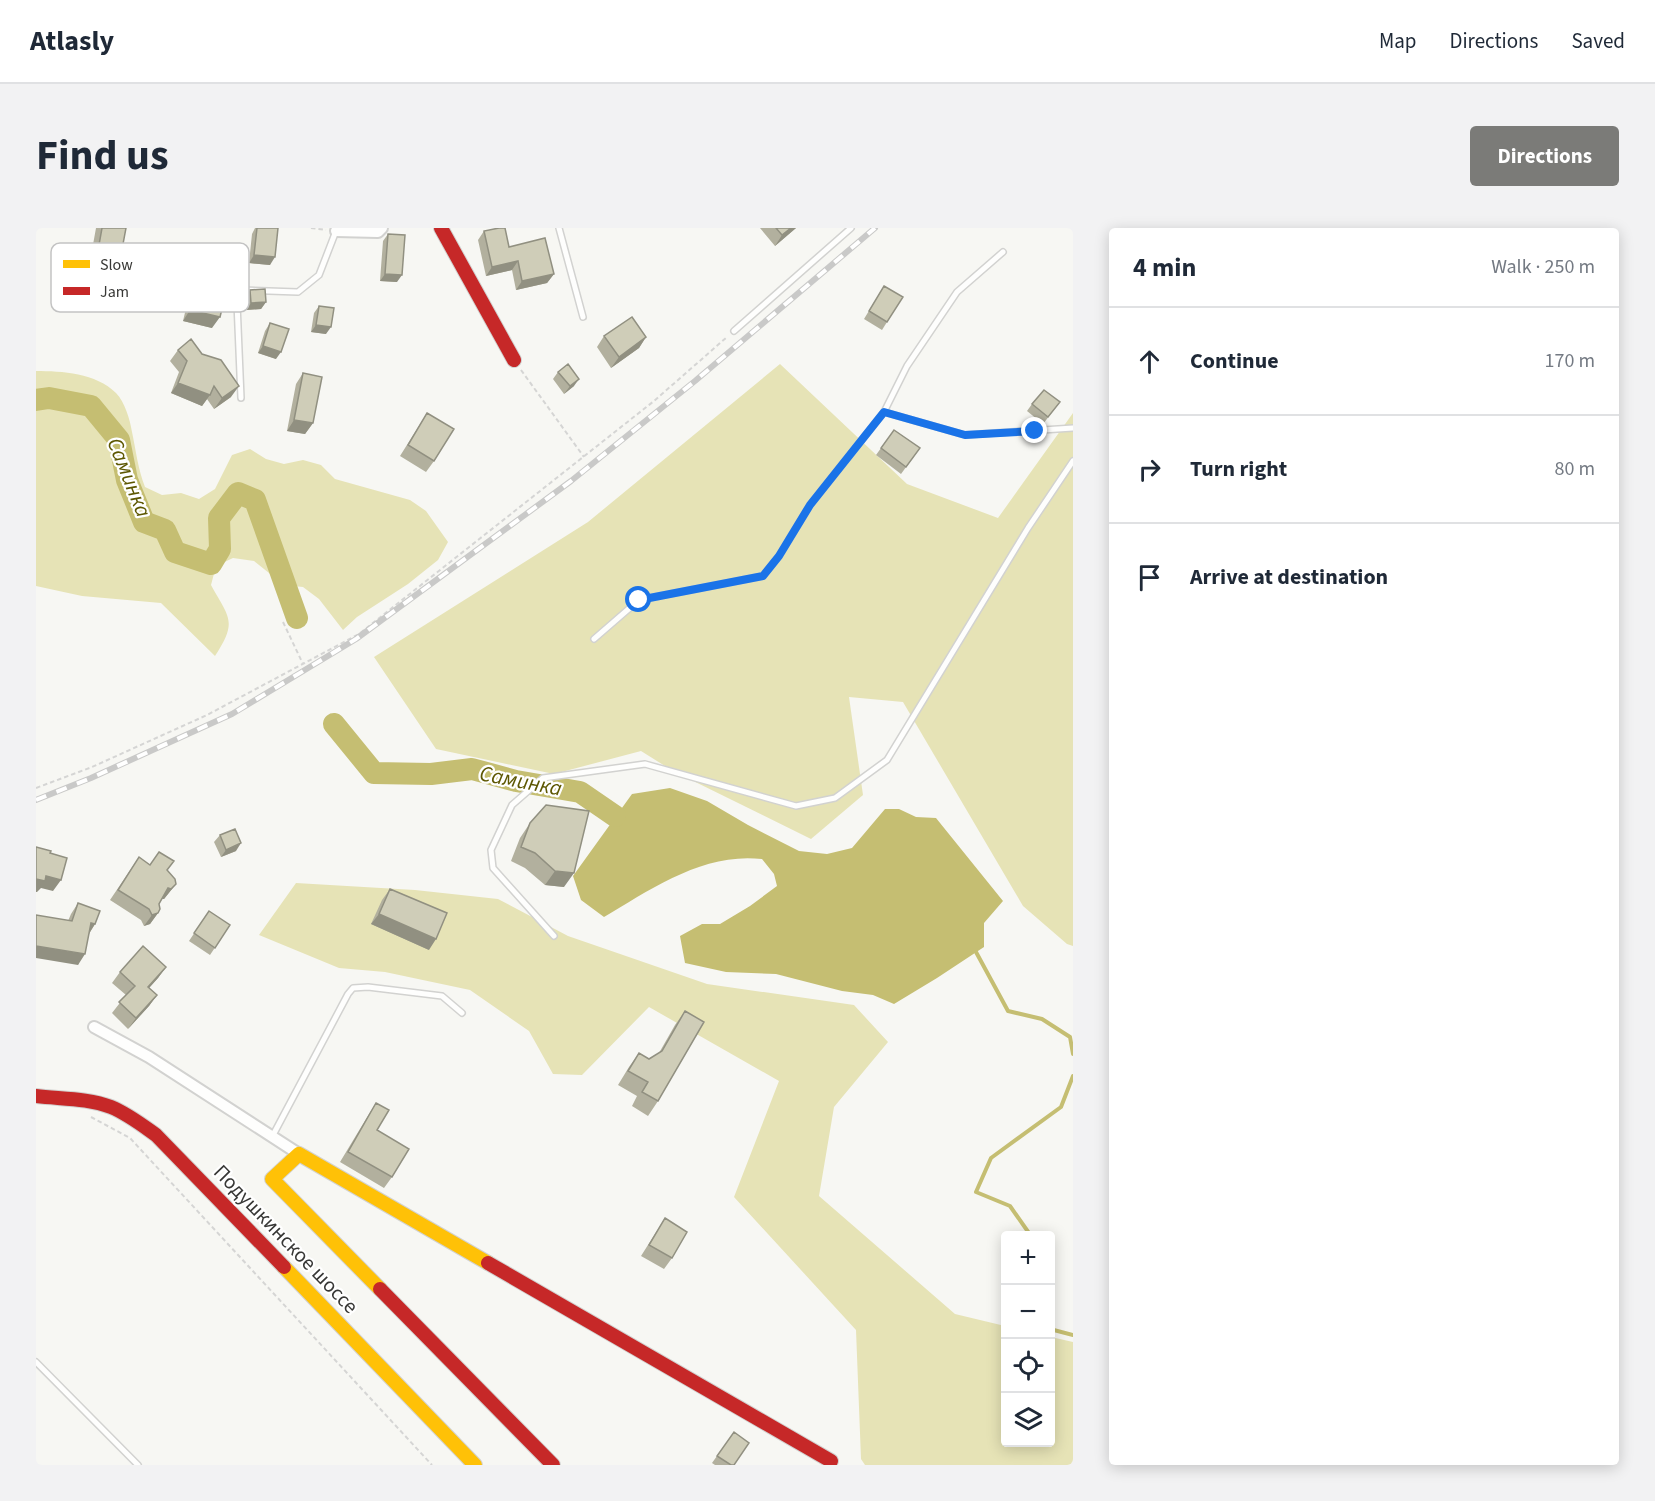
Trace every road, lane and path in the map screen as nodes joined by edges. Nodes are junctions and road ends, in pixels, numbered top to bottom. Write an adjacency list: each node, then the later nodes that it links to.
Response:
1 (382, 228): 5 (street)
2 (441, 228): 11 (street)
3 (559, 228): 9 (lane)
4 (851, 228): 10 (lane)
5 (336, 231): 7 (lane)
6 (1003, 252): 13 (lane)
7 (249, 290)
8 (237, 312): 12 (lane)
9 (583, 316)
10 (734, 331): 15 (path)
11 (514, 360): 15 (path)
12 (241, 398)
13 (884, 412): 14 (lane); 18 (lane)
14 (1073, 428)
15 (584, 457): 19 (path)
16 (1073, 461): 21 (lane)
17 (283, 622): 19 (path)
18 (594, 639)
19 (303, 664): 20 (path)
20 (36, 788)
21 (554, 936)
22 (462, 1013): 26 (lane)
23 (94, 1027): 26 (street)
24 (36, 1096): 32 (street, Подушкинское шоссе)
25 (86, 1114): 31 (path)
26 (272, 1137): 27 (street)
27 (299, 1154): 29 (street); 33 (street)
28 (36, 1362): 30 (lane)
29 (831, 1461)
30 (138, 1465)
31 (432, 1465)
32 (475, 1465)
33 (553, 1465)

